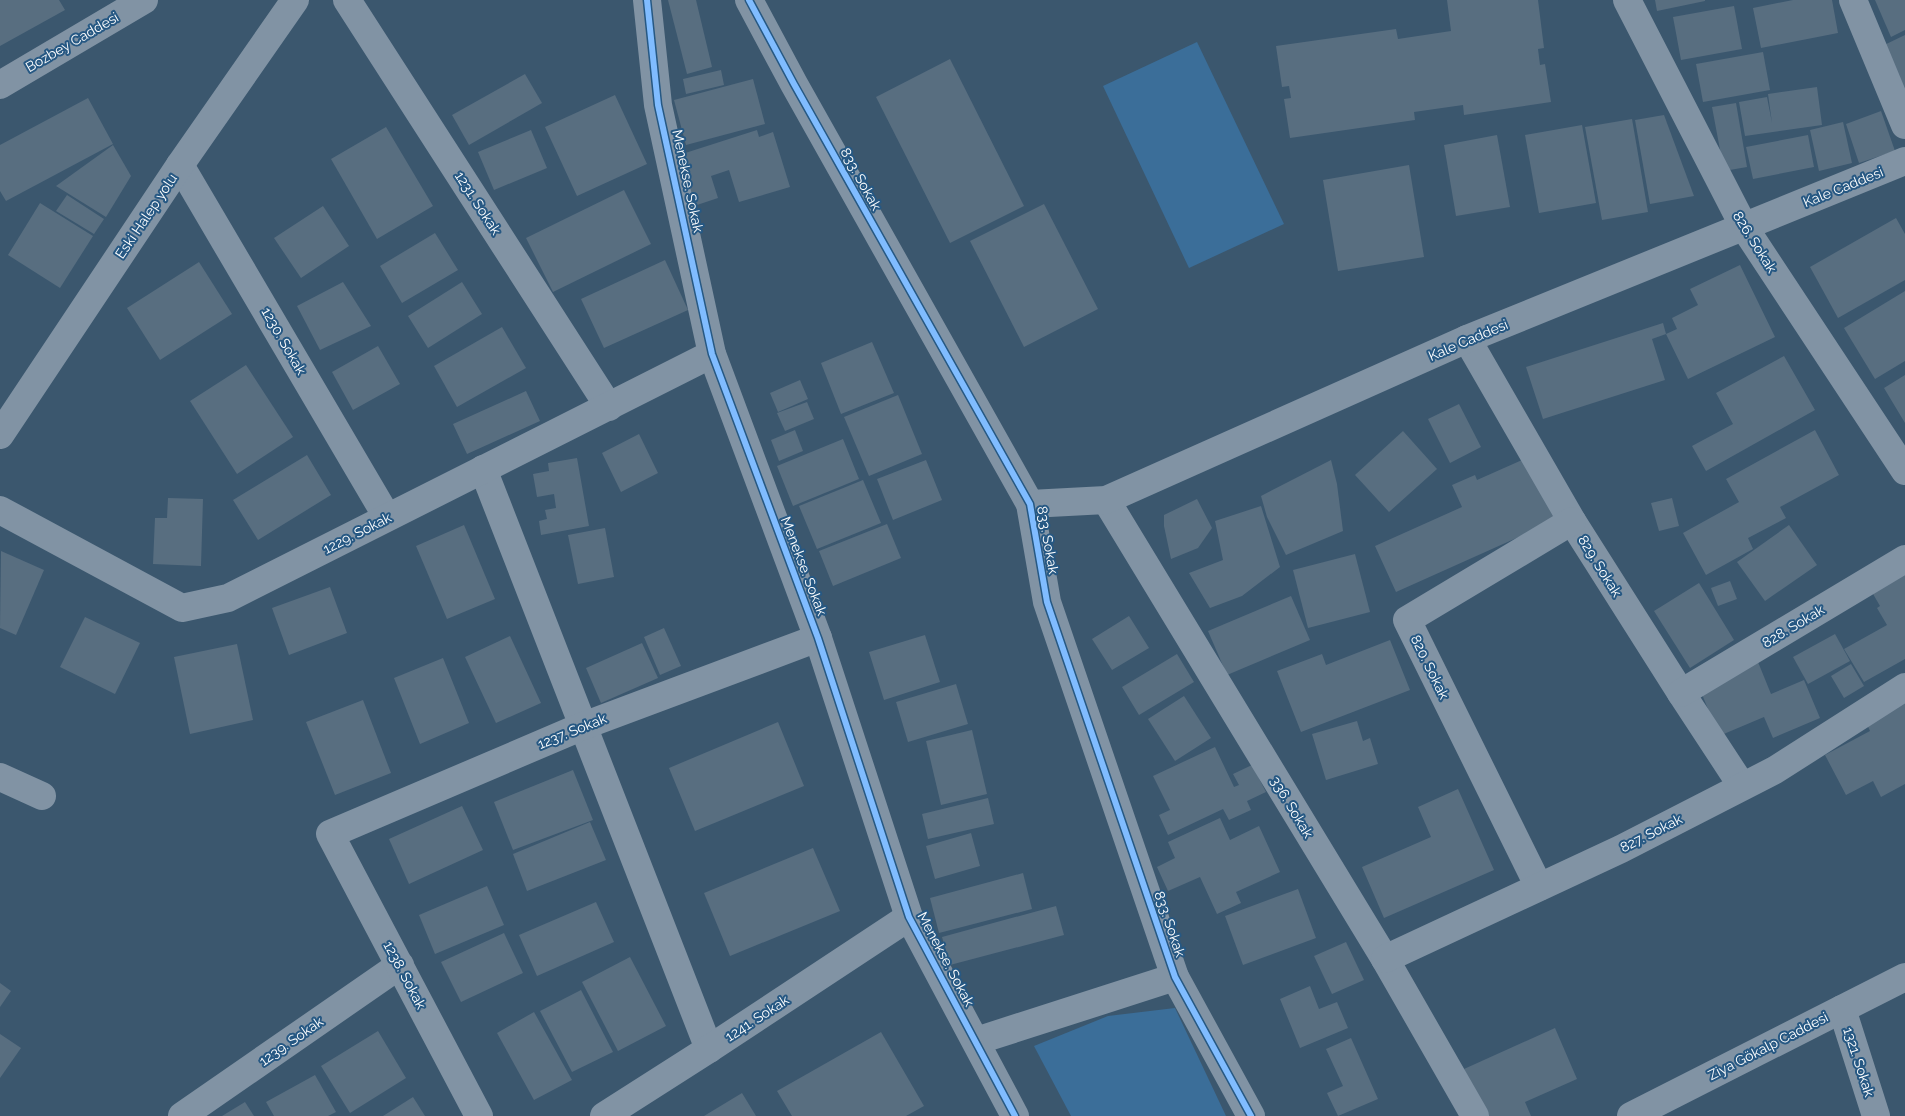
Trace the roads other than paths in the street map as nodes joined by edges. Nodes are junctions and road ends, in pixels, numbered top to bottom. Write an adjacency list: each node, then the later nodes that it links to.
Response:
1 (144, 0): 8 (street, Bozbey Caddesi)
2 (295, 0): 11 (street, Eski Halep yolu)
3 (347, 0): 15 (street, 1231. Sokak)
4 (647, 0): 14 (street, Menekse. Sokak)
5 (749, 0): 20 (street, 833. Sokak)
6 (1628, 0): 12 (street, 826. Sokak)
7 (1853, 0): 9 (street)
8 (0, 85)
9 (1905, 125)
10 (1905, 161): 12 (street, Kale Caddesi)
11 (180, 165): 16 (street, Eski Halep yolu); 22 (street, 1230. Sokak)
12 (1744, 227): 13 (street, Kale Caddesi); 18 (street, 826. Sokak)
13 (1467, 339): 19 (street, Kale Caddesi); 23 (street, 829. Sokak)
14 (712, 354): 15 (street, 1229. Sokak); 25 (street, Menekse. Sokak)
15 (610, 407): 17 (street, 1229. Sokak)
16 (0, 435)
17 (483, 469): 22 (street, 1229. Sokak); 28 (street)
18 (1905, 471)
19 (1106, 500): 20 (street, Kale Caddesi); 35 (street, 336. Sokak)
20 (1030, 504): 37 (street, 833. Sokak)
21 (0, 510): 22 (street, 1229. Sokak)
22 (387, 518)
23 (1572, 521): 27 (street, 829. Sokak); 33 (street, 820. Sokak)
24 (1905, 559): 27 (street, 828. Sokak)
25 (818, 638): 28 (street, 1237. Sokak); 34 (street, Menekse. Sokak)
26 (1905, 687): 30 (street, 827. Sokak)
27 (1681, 693): 30 (street, 829. Sokak)
28 (583, 726): 32 (street, 1237. Sokak); 41 (street)
29 (0, 778): 31 (street)
30 (1742, 786): 33 (street, 827. Sokak)
31 (42, 796)
32 (330, 834): 36 (street, 1238. Sokak)
33 (1539, 887): 35 (street, 827. Sokak)
34 (909, 917): 40 (street, Menekse. Sokak); 41 (street, 1241. Sokak)
35 (1385, 959): 47 (street, 336. Sokak)
36 (400, 965): 42 (street, 1239. Sokak); 43 (street, 1238. Sokak)
37 (1175, 977): 40 (street); 46 (street, 833. Sokak)
38 (1905, 977): 39 (street, Ziya Gökalp Caddesi)
39 (1842, 1009): 48 (street, Ziya Gökalp Caddesi); 49 (street, 1321. Sokak)
40 (976, 1041): 45 (street, Menekse. Sokak)
41 (710, 1049): 44 (street, 1241. Sokak)
42 (182, 1116)
43 (479, 1116)
44 (604, 1116)
45 (1015, 1116)
46 (1251, 1116)
47 (1475, 1116)
48 (1632, 1116)
49 (1876, 1116)

